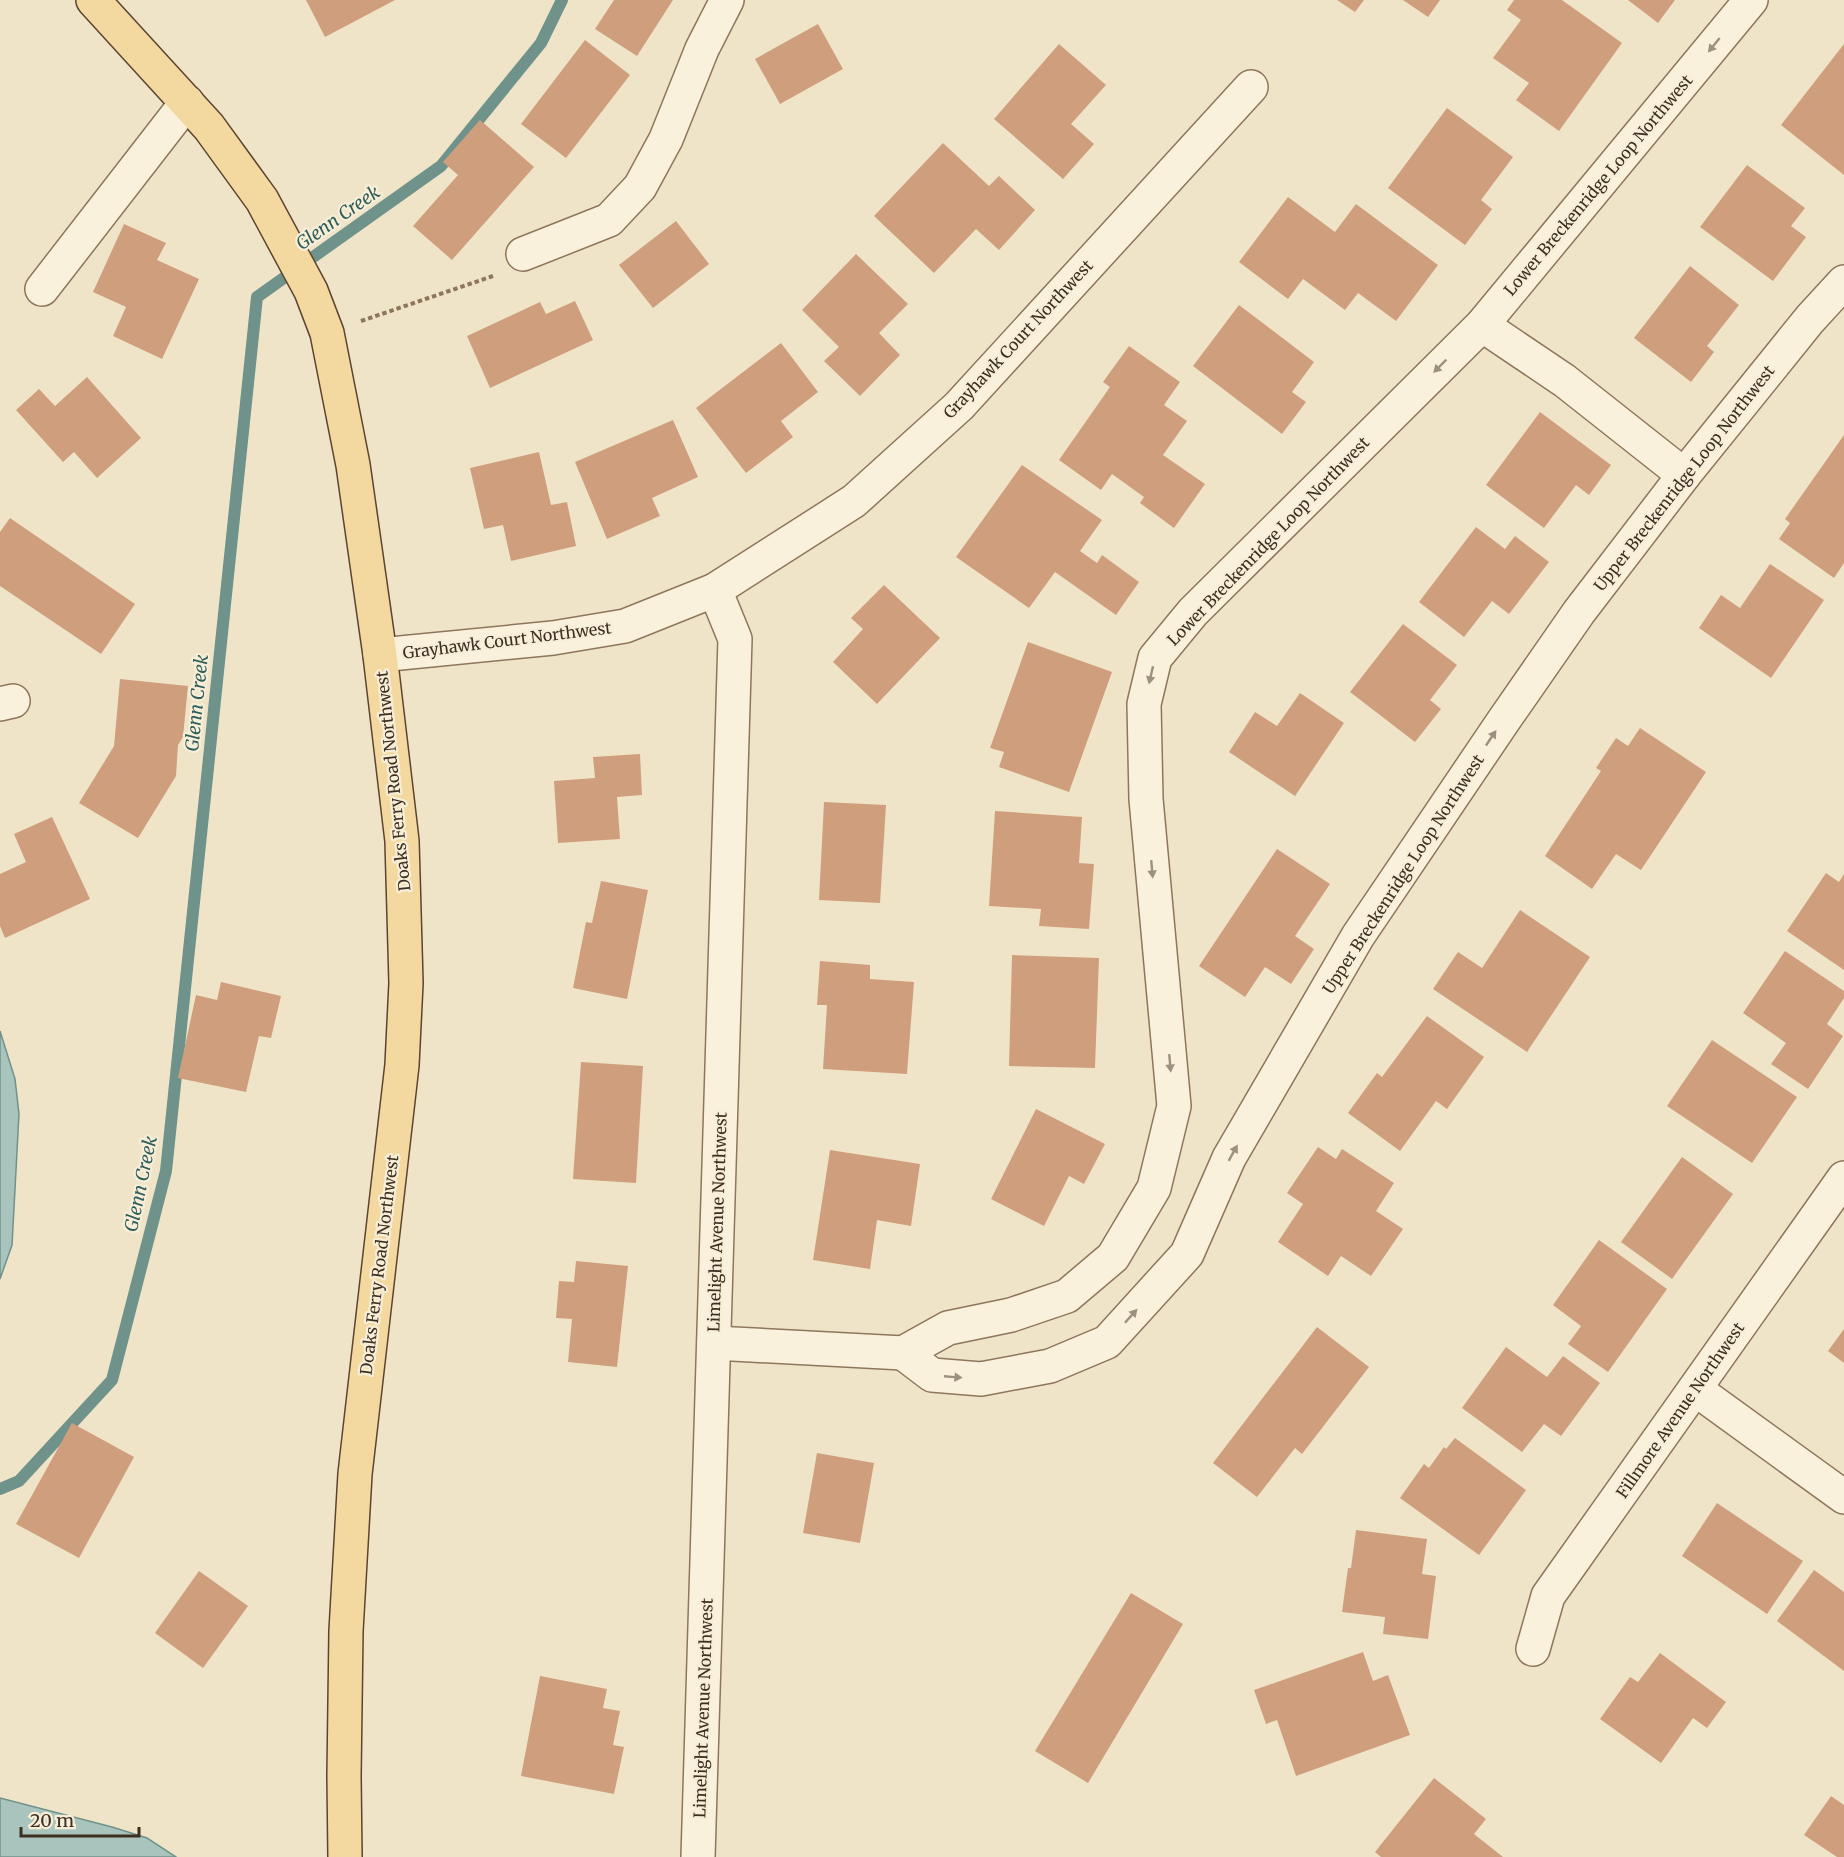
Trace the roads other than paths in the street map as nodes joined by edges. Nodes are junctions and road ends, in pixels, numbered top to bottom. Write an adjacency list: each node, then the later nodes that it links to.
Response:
1 (93, 0): 5 (main road, Doaks Ferry Road Northwest)
2 (727, 0): 6 (street)
3 (1751, 0): 9 (street, Lower Breckenridge Loop Northwest, one-way to 9)
4 (1251, 87): 11 (street, Grayhawk Court Northwest)
5 (187, 102): 8 (street); 12 (main road, Doaks Ferry Road Northwest)
6 (523, 254)
7 (1844, 282): 10 (street, Upper Breckenridge Loop Northwest)
8 (42, 289)
9 (1482, 325): 10 (street); 15 (street, Lower Breckenridge Loop Northwest, one-way to 15)
10 (1684, 475): 15 (street, Upper Breckenridge Loop Northwest, one-way to 10)
11 (716, 590): 12 (street, Grayhawk Court Northwest); 14 (street, Limelight Avenue Northwest)
12 (380, 655): 19 (main road, Doaks Ferry Road Northwest)
13 (1844, 1178): 16 (street, Fillmore Avenue Northwest)
14 (714, 1343): 15 (street); 20 (street, Limelight Avenue Northwest)
15 (903, 1353)
16 (1695, 1389): 17 (street); 18 (street, Fillmore Avenue Northwest)
17 (1844, 1497)
18 (1533, 1649)
19 (345, 1857)
20 (698, 1857)

